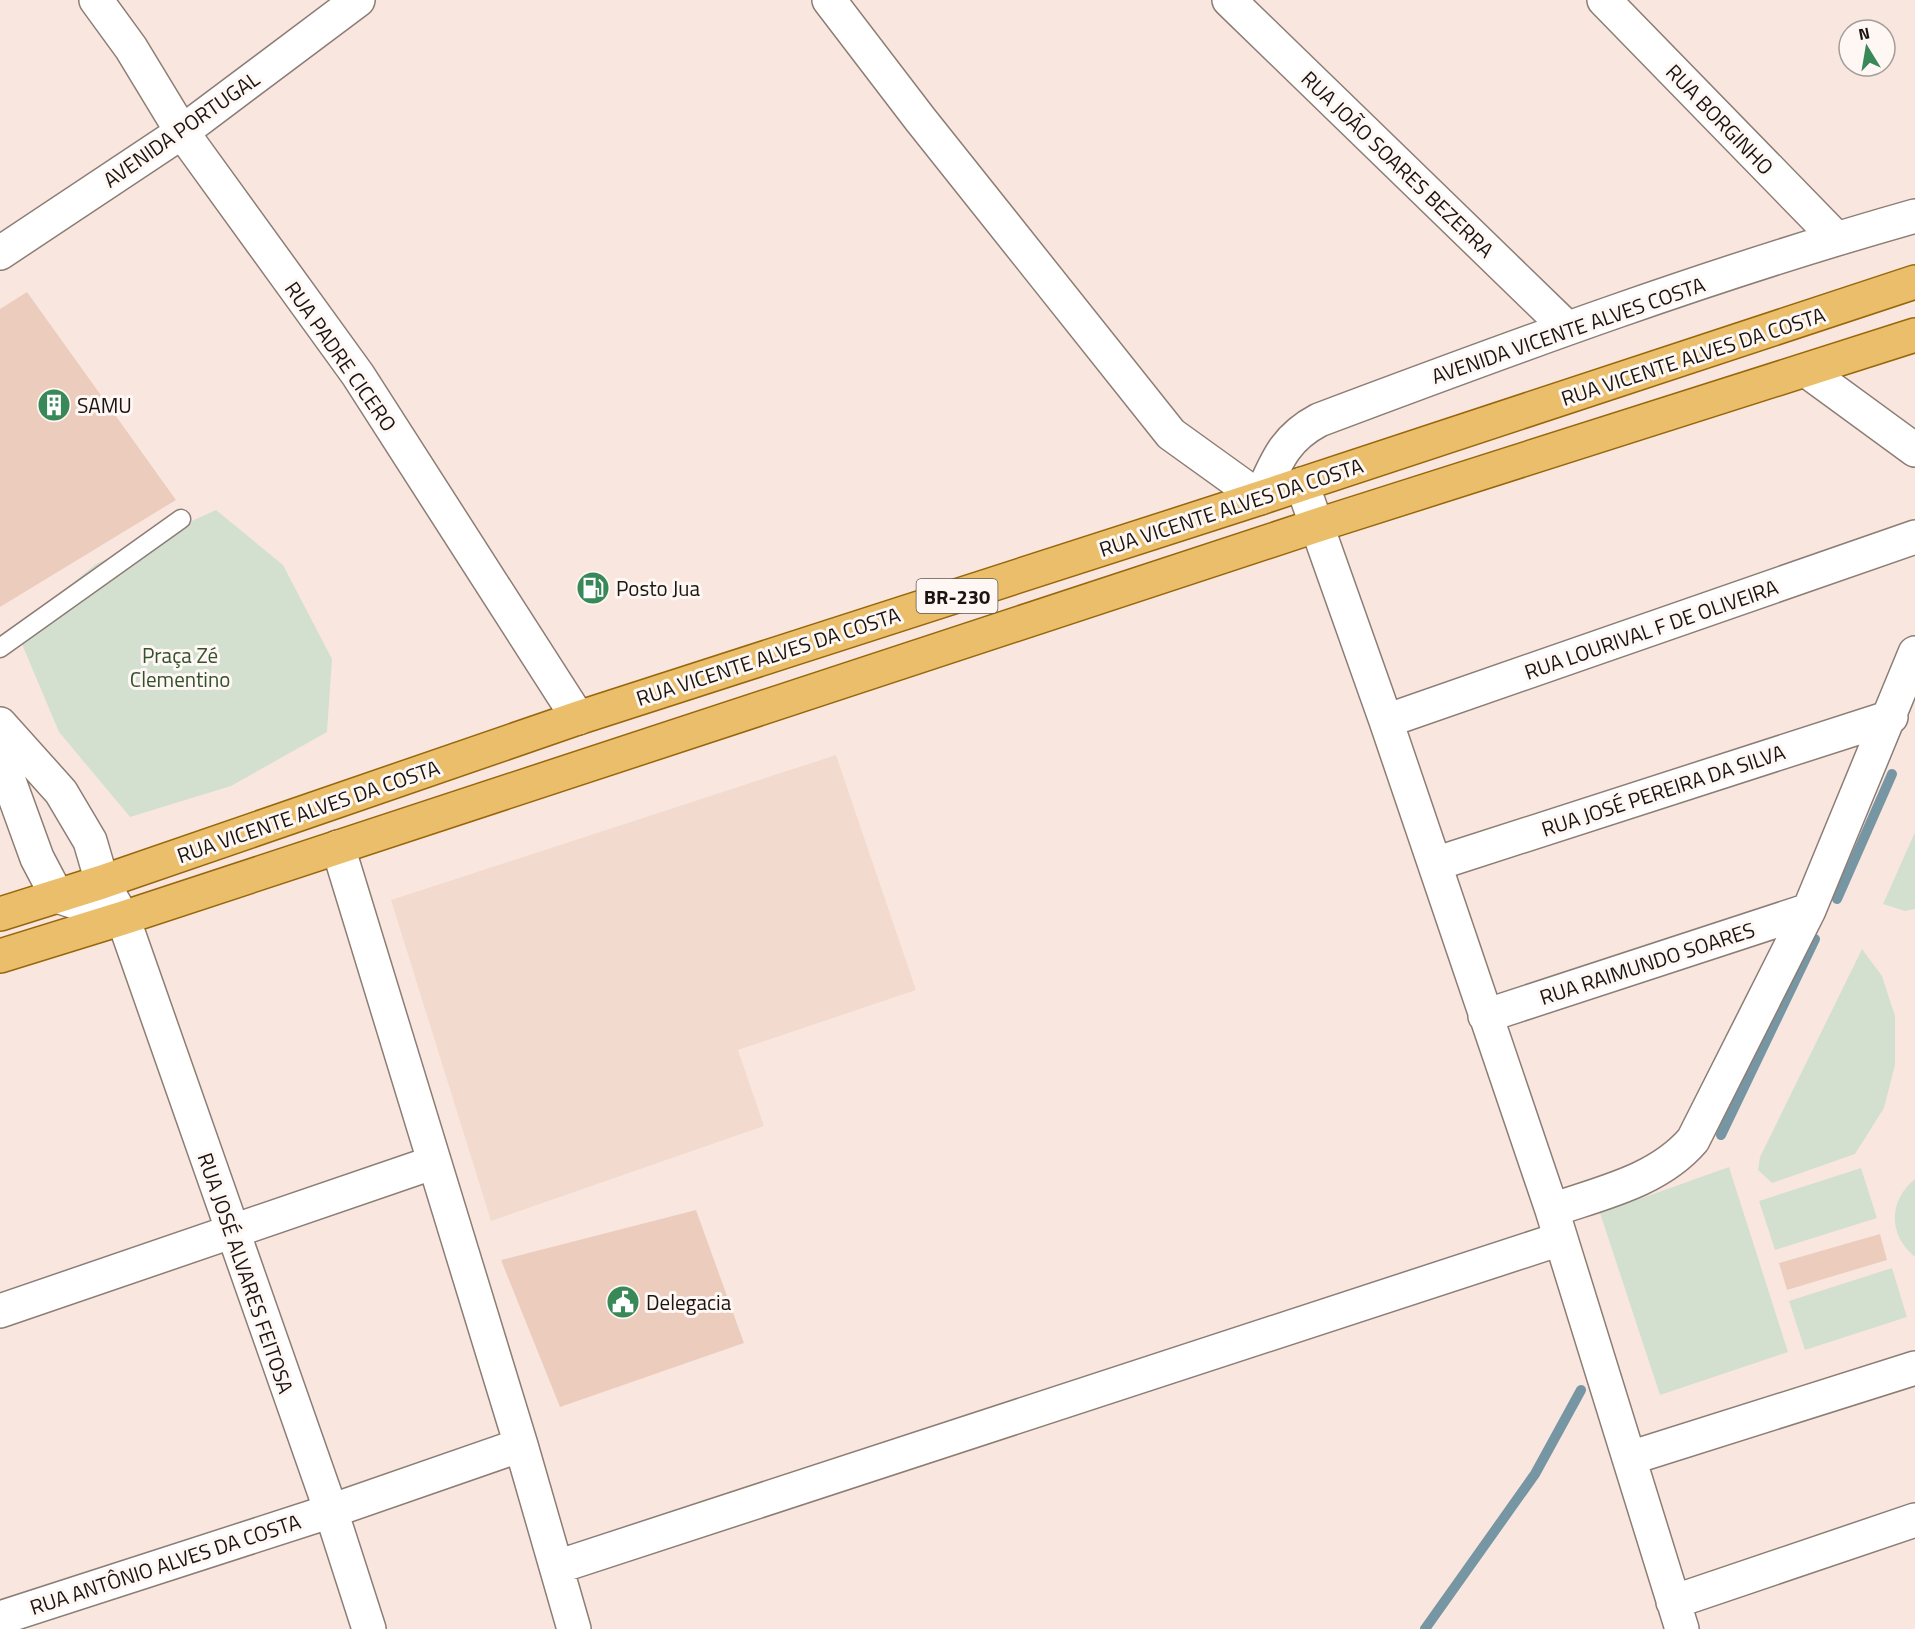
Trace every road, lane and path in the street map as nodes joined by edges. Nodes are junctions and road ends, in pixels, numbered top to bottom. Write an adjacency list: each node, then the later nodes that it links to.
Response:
1 (96, 0): 6 (street, RUA PADRE CICERO)
2 (358, 0): 6 (street, AVENIDA PORTUGAL)
3 (829, 0): 16 (street)
4 (1229, 0): 11 (street, RUA JOÃO SOARES BEZERRA)
5 (1604, 0): 8 (street, RUA BORGINHO)
6 (182, 132): 9 (street, AVENIDA PORTUGAL); 23 (street, RUA PADRE CICERO)
7 (1915, 216): 8 (street, AVENIDA VICENTE ALVES COSTA)
8 (1836, 238): 11 (street, AVENIDA VICENTE ALVES COSTA)
9 (0, 254)
10 (1915, 282): 15 (main road, RUA VICENTE ALVES DA COSTA / BR-230)
11 (1566, 327): 16 (street, AVENIDA VICENTE ALVES COSTA)
12 (1915, 335): 13 (main road, RUA VICENTE ALVES DA COSTA / BR-230)
13 (1807, 370): 14 (street); 18 (main road, RUA VICENTE ALVES DA COSTA / BR-230)
14 (1915, 450)
15 (1302, 484): 16 (main road, RUA VICENTE ALVES DA COSTA / BR-230); 18 (street)
16 (1260, 498): 23 (main road, RUA VICENTE ALVES DA COSTA / BR-230)
17 (181, 519): 20 (lane)
18 (1318, 525): 24 (street); 27 (main road, RUA VICENTE ALVES DA COSTA / BR-230)
19 (1915, 537): 24 (street, RUA LOURIVAL F DE OLIVEIRA)
20 (0, 648)
21 (1915, 654): 22 (street)
22 (1891, 717): 28 (street, RUA JOSÉ PEREIRA DA SILVA); 31 (street)
23 (578, 718): 29 (main road, RUA VICENTE ALVES DA COSTA / BR-230)
24 (1386, 721): 28 (street)
25 (0, 724): 29 (street, RUA JOSÉ ALVARES FEITOSA)
26 (0, 756): 30 (street)
27 (338, 848): 33 (main road, RUA VICENTE ALVES DA COSTA / BR-230); 36 (street)
28 (1435, 864): 35 (street)
29 (102, 882): 30 (main road, RUA VICENTE ALVES DA COSTA / BR-230); 33 (street, RUA JOSÉ ALVARES FEITOSA)
30 (57, 896): 32 (main road, RUA VICENTE ALVES DA COSTA / BR-230); 33 (street)
31 (1809, 910): 35 (street, RUA RAIMUNDO SOARES); 37 (street)
32 (0, 914)
33 (123, 918): 34 (main road, RUA VICENTE ALVES DA COSTA / BR-230); 38 (street, RUA JOSÉ ALVARES FEITOSA)
34 (0, 956)
35 (1485, 1016): 37 (street)
36 (432, 1163): 38 (street); 41 (street)
37 (1556, 1225): 42 (street); 45 (street)
38 (232, 1231): 39 (street); 43 (street, RUA JOSÉ ALVARES FEITOSA)
39 (0, 1311)
40 (1915, 1368): 42 (street)
41 (521, 1446): 43 (street, RUA ANTÔNIO ALVES DA COSTA); 45 (street)
42 (1630, 1458): 46 (street)
43 (331, 1511): 47 (street, RUA ANTÔNIO ALVES DA COSTA); 48 (street, RUA JOSÉ ALVARES FEITOSA)
44 (1915, 1520): 46 (street)
45 (557, 1567): 49 (street)
46 (1678, 1616)
47 (0, 1618)
48 (369, 1629)
49 (574, 1629)

